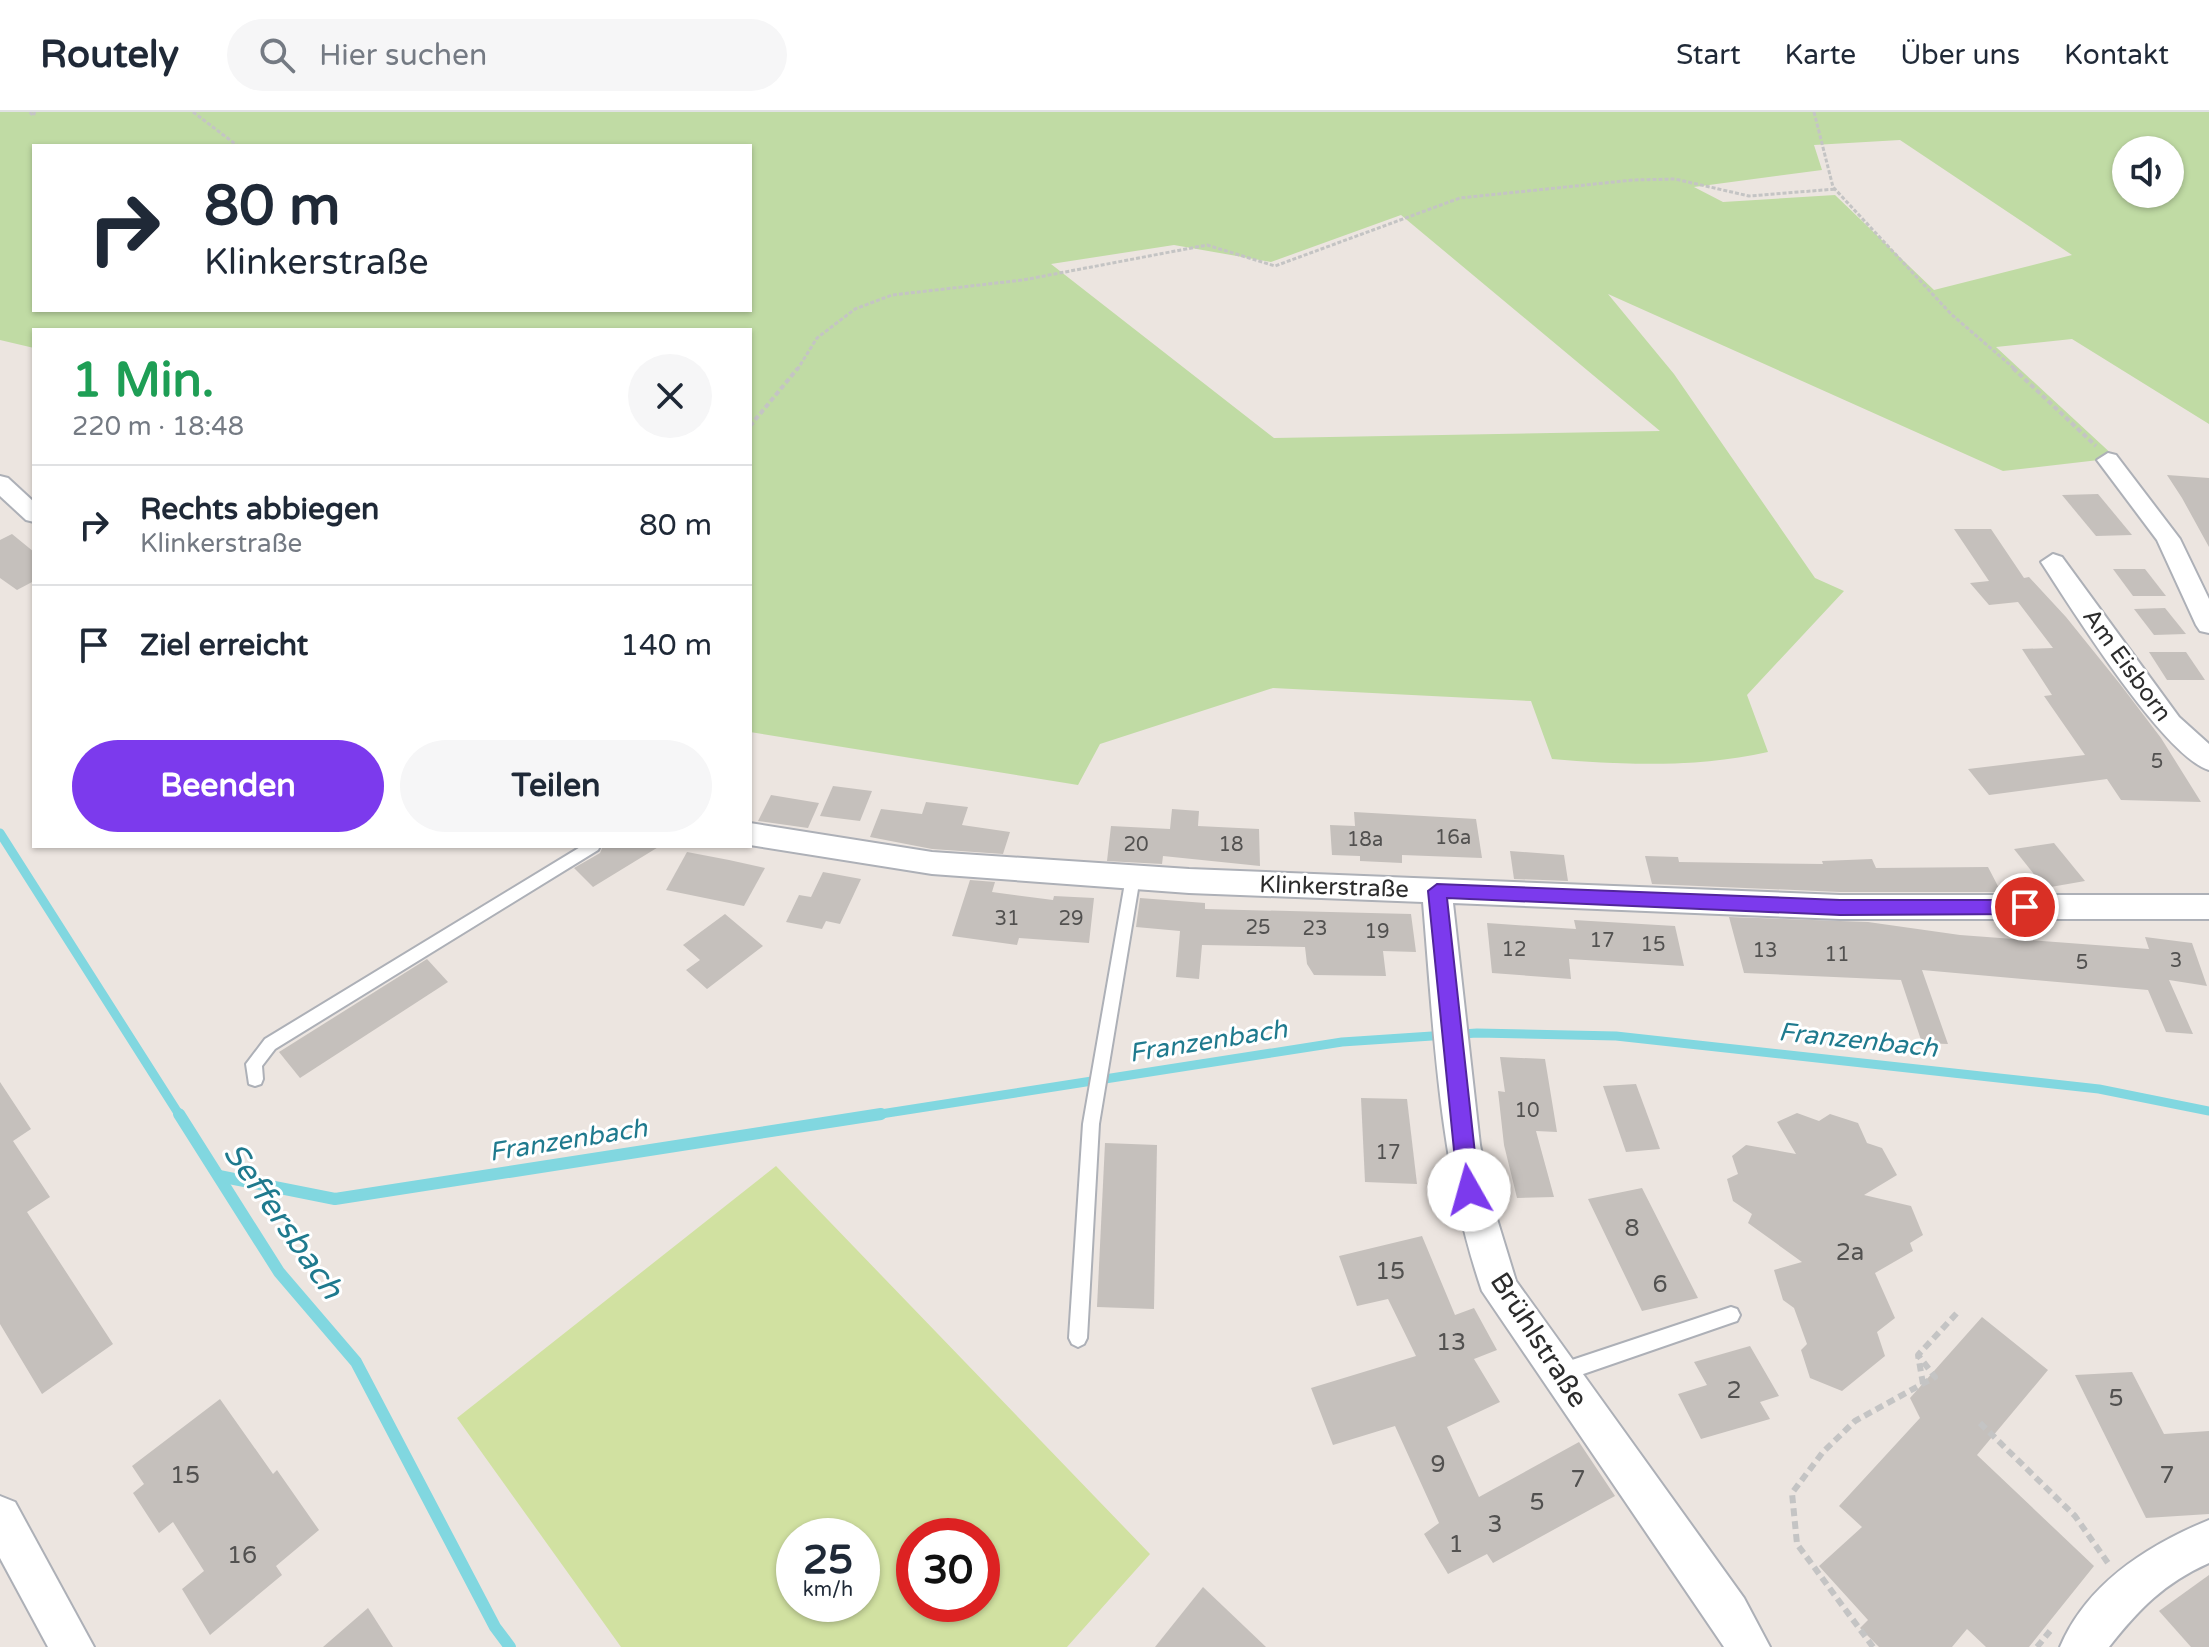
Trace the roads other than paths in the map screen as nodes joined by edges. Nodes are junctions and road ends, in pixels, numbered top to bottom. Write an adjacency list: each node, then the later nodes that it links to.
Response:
1 (2108, 460): 5 (street)
2 (0, 483): 3 (street)
3 (32, 513)
4 (2053, 562): 6 (street, Am Eisborn)
5 (2209, 625)
6 (2209, 760)
7 (752, 834): 9 (street, Klinkerstraße)
8 (590, 848): 12 (lane)
9 (1133, 877): 10 (street, Klinkerstraße); 14 (lane)
10 (1437, 891): 11 (street, Klinkerstraße); 15 (street, Brühlstraße)
11 (2209, 907)
12 (255, 1079)
13 (1731, 1315): 15 (lane)
14 (1078, 1338)
15 (1559, 1373): 20 (street, Brühlstraße)
16 (0, 1517): 19 (street)
17 (2209, 1541): 18 (street)
18 (2079, 1640)
19 (72, 1647)
20 (1748, 1647)

